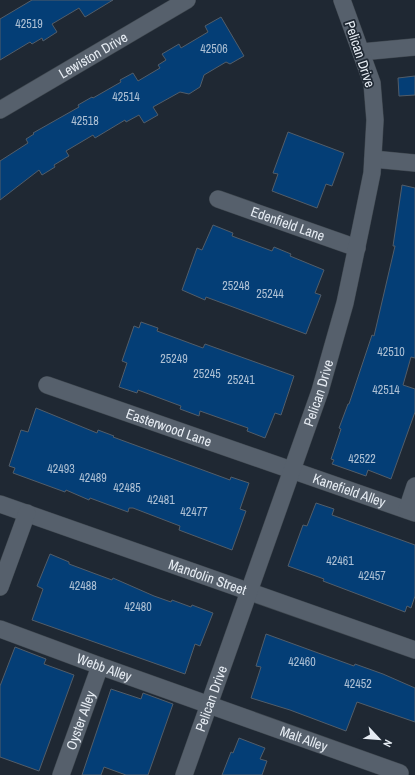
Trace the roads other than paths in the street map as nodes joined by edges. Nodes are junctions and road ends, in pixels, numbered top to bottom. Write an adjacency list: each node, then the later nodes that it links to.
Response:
1 (187, 0): 5 (street, Lewiston Drive)
2 (342, 0): 4 (street, Pelican Drive)
3 (415, 46): 4 (street)
4 (361, 52): 6 (street, Pelican Drive)
5 (0, 110)
6 (373, 160): 7 (street); 9 (street, Pelican Drive)
7 (415, 163)
8 (218, 199): 9 (street, Edenfield Lane)
9 (357, 248): 11 (street, Pelican Drive)
10 (47, 385): 11 (street, Easterwood Lane)
11 (291, 470): 14 (street, Kanefield Alley); 17 (street, Pelican Drive)
12 (415, 486): 14 (street, Kanefield Alley)
13 (0, 504): 15 (street, Mandolin Street)
14 (411, 511)
15 (27, 513): 16 (street); 17 (street, Mandolin Street)
16 (0, 587)
17 (248, 591): 19 (street, Mandolin Street); 21 (street, Pelican Drive)
18 (0, 629): 20 (street, Webb Alley)
19 (415, 650)
20 (100, 666): 21 (street, Webb Alley); 23 (street, Oyster Alley)
21 (209, 705): 22 (street, Malt Alley); 24 (street, Pelican Drive)
22 (400, 773)
23 (61, 775)
24 (184, 775)

